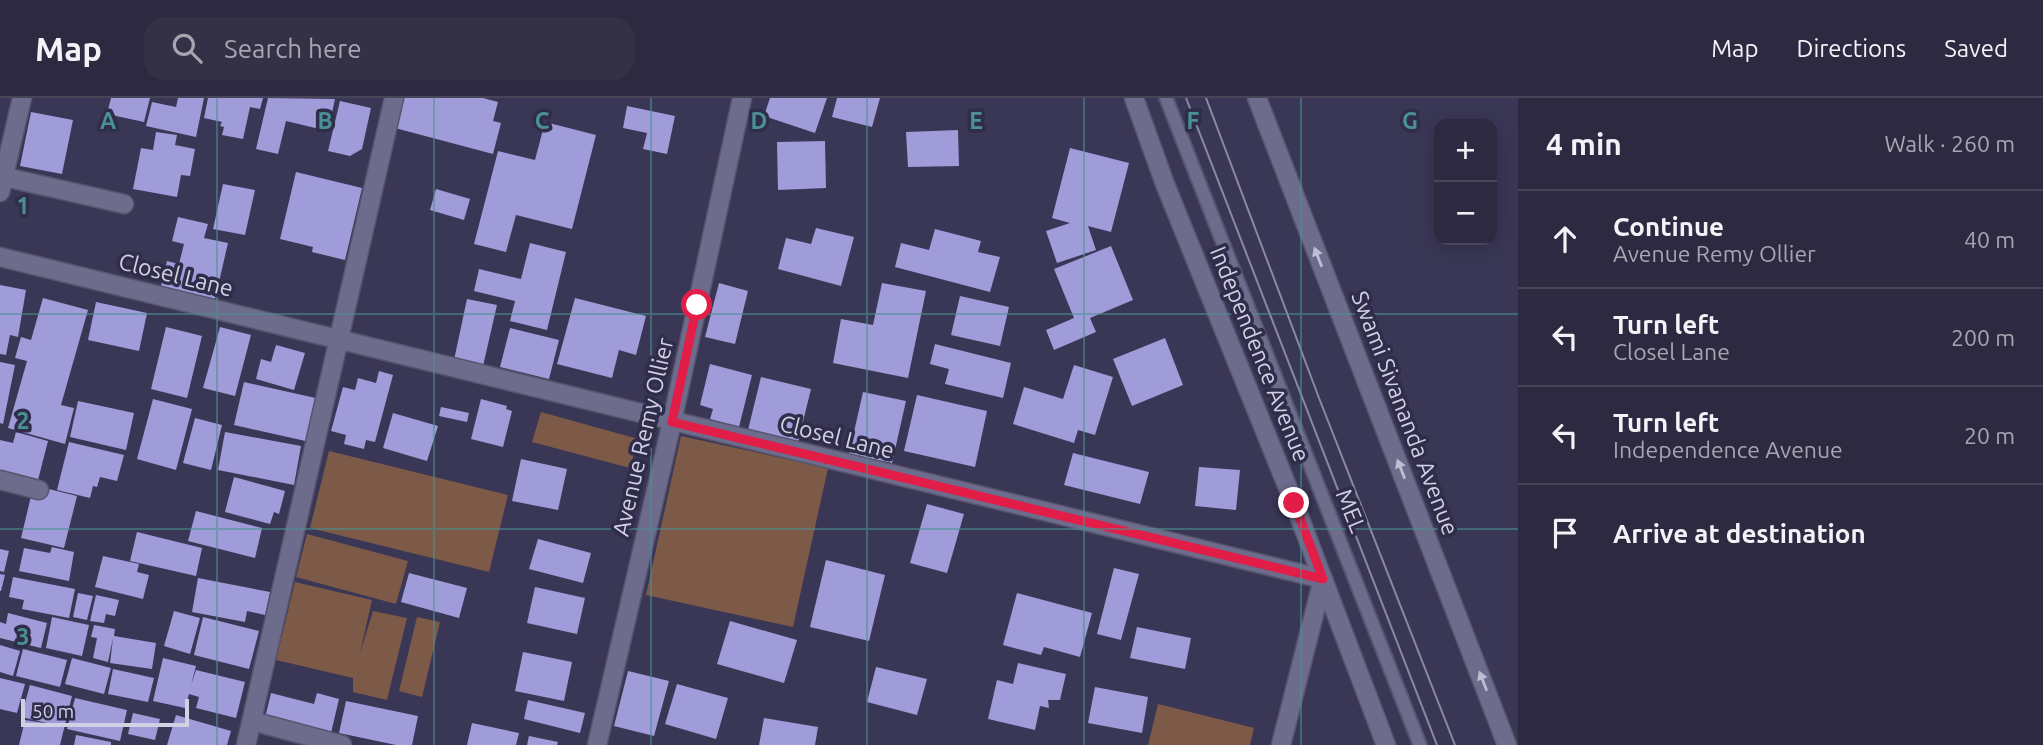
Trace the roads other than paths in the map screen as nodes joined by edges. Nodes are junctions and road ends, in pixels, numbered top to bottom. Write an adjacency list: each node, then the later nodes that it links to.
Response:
1 (22, 98): 7 (street)
2 (394, 98): 10 (street)
3 (742, 98): 11 (street, Avenue Remy Ollier)
4 (1134, 98): 14 (street, Independence Avenue)
5 (1166, 98): 21 (lane, MEL)
6 (1257, 98): 22 (street, Swami Sivananda Avenue, one-way to 6)
7 (2, 184): 8 (street)
8 (124, 204)
9 (0, 257): 10 (street, Closel Lane)
10 (340, 340): 11 (street, Closel Lane); 15 (street)
11 (672, 422): 14 (street, Closel Lane); 18 (street, Avenue Remy Ollier)
12 (0, 480): 13 (street)
13 (39, 489)
14 (1323, 579): 19 (street); 20 (street, Independence Avenue)
15 (252, 721): 16 (street); 17 (street)
16 (246, 745)
17 (342, 745)
18 (597, 745)
19 (1282, 745)
20 (1386, 745)
21 (1420, 745)
22 (1507, 745)

